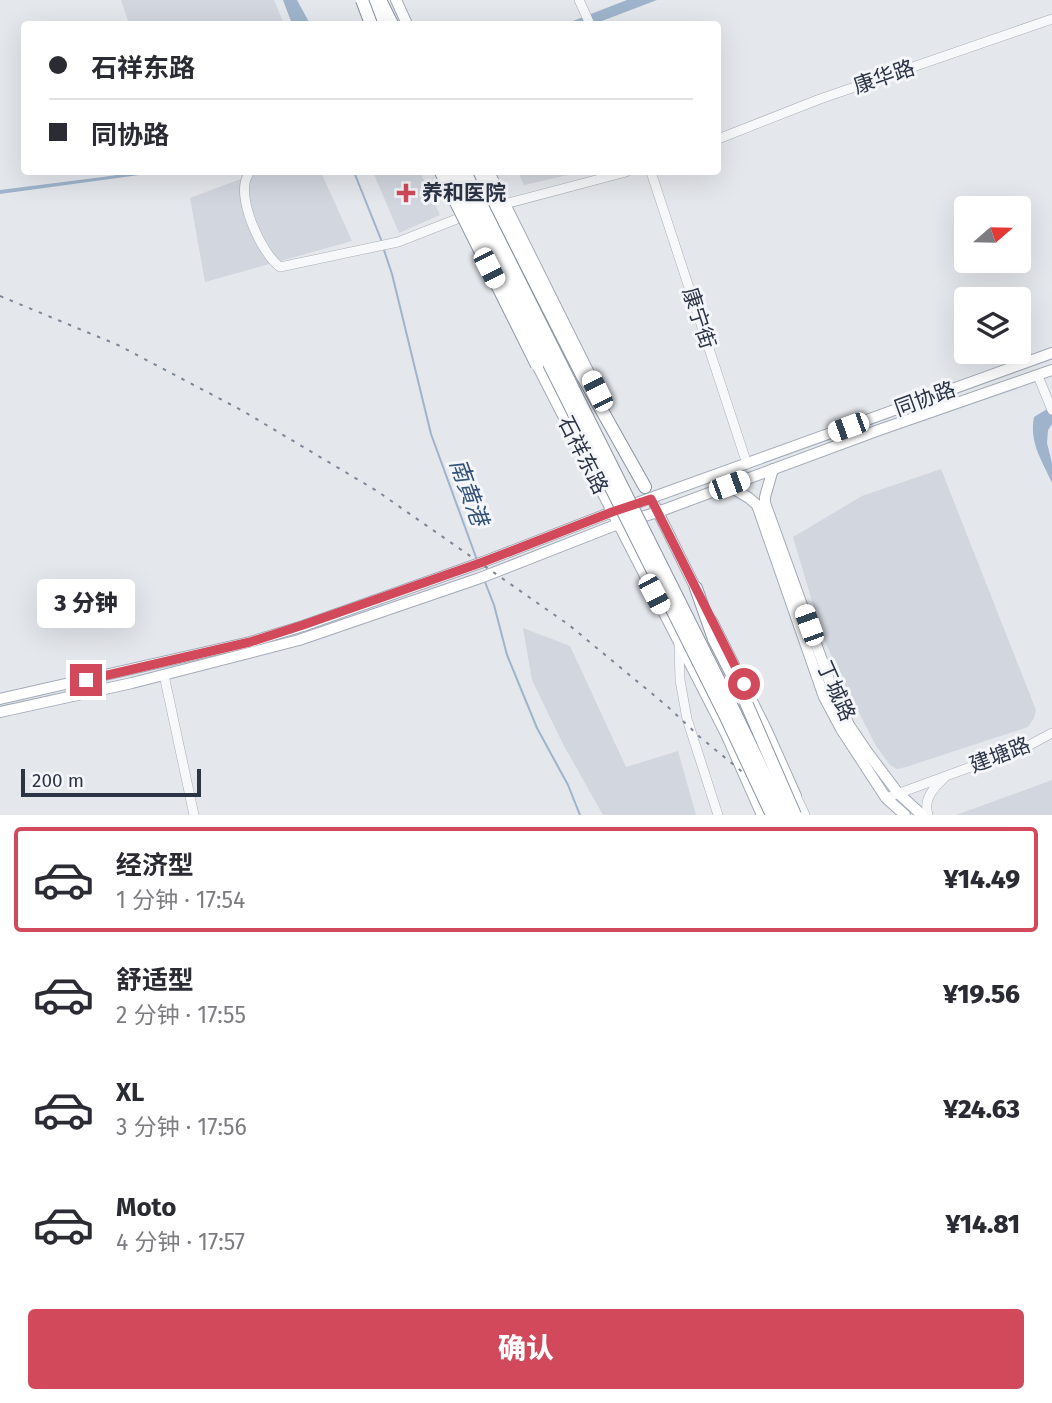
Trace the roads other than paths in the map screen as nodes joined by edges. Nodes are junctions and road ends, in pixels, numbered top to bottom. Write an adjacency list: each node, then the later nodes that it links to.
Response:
1 (361, 0): 7 (highway, bridge)
2 (367, 0): 8 (highway)
3 (380, 0): 9 (highway)
4 (396, 0): 10 (main road)
5 (579, 0): 11 (street)
6 (1052, 19): 12 (street, 康华路)
7 (371, 21)
8 (378, 21)
9 (390, 21)
10 (406, 21)
11 (588, 21)
12 (721, 138)
13 (248, 175): 23 (street)
14 (442, 175): 23 (main road, 石祥东路)
15 (442, 175): 25 (highway, bridge)
16 (455, 175): 46 (highway, bridge)
17 (466, 175): 49 (highway, bridge)
18 (481, 175): 32 (highway)
19 (490, 175): 22 (main road, 石祥东路)
20 (615, 175): 22 (street)
21 (652, 175): 29 (street, 康宁街)
22 (505, 204): 32 (main road, 石祥东路)
23 (462, 217): 25 (main road, 石祥东路)
24 (1052, 354): 29 (main road, 同协路)
25 (537, 365): 33 (main road, 石祥东路)
26 (1052, 370): 27 (main road, 同协路)
27 (1038, 376): 28 (street); 30 (main road, 同协路)
28 (1051, 407)
29 (747, 464): 32 (main road, 同协路)
30 (773, 469): 31 (main road, 同协路); 43 (main road, 丁城路)
31 (729, 485): 34 (main road, 同协路); 45 (main road, 丁城路)
32 (648, 493): 33 (main road, 同协路); 34 (main road, 石祥东路)
33 (612, 512): 35 (main road, 石祥东路); 39 (main road, 同协路)
34 (658, 512): 35 (main road, 同协路); 36 (main road, 石祥东路)
35 (618, 524): 37 (main road, 石祥东路); 38 (main road, 同协路)
36 (696, 589): 44 (main road, 石祥东路); 50 (highway, bridge)
37 (679, 641): 46 (main road, 石祥东路); 48 (street)
38 (164, 675): 40 (main road, 同协路); 47 (street)
39 (0, 699)
40 (0, 712)
41 (1052, 733): 42 (street, 建塘路)
42 (948, 774): 43 (street, 建塘路); 54 (street, 建塘路)
43 (898, 793): 45 (street, 建塘路); 53 (main road, 丁城路)
44 (796, 796): 46 (street); 51 (street)
45 (886, 797): 52 (main road, 丁城路)
46 (762, 814)
47 (194, 815)
48 (718, 815)
49 (784, 815)
50 (794, 815)
51 (805, 815)
52 (905, 815)
53 (922, 815)
54 (928, 815)

